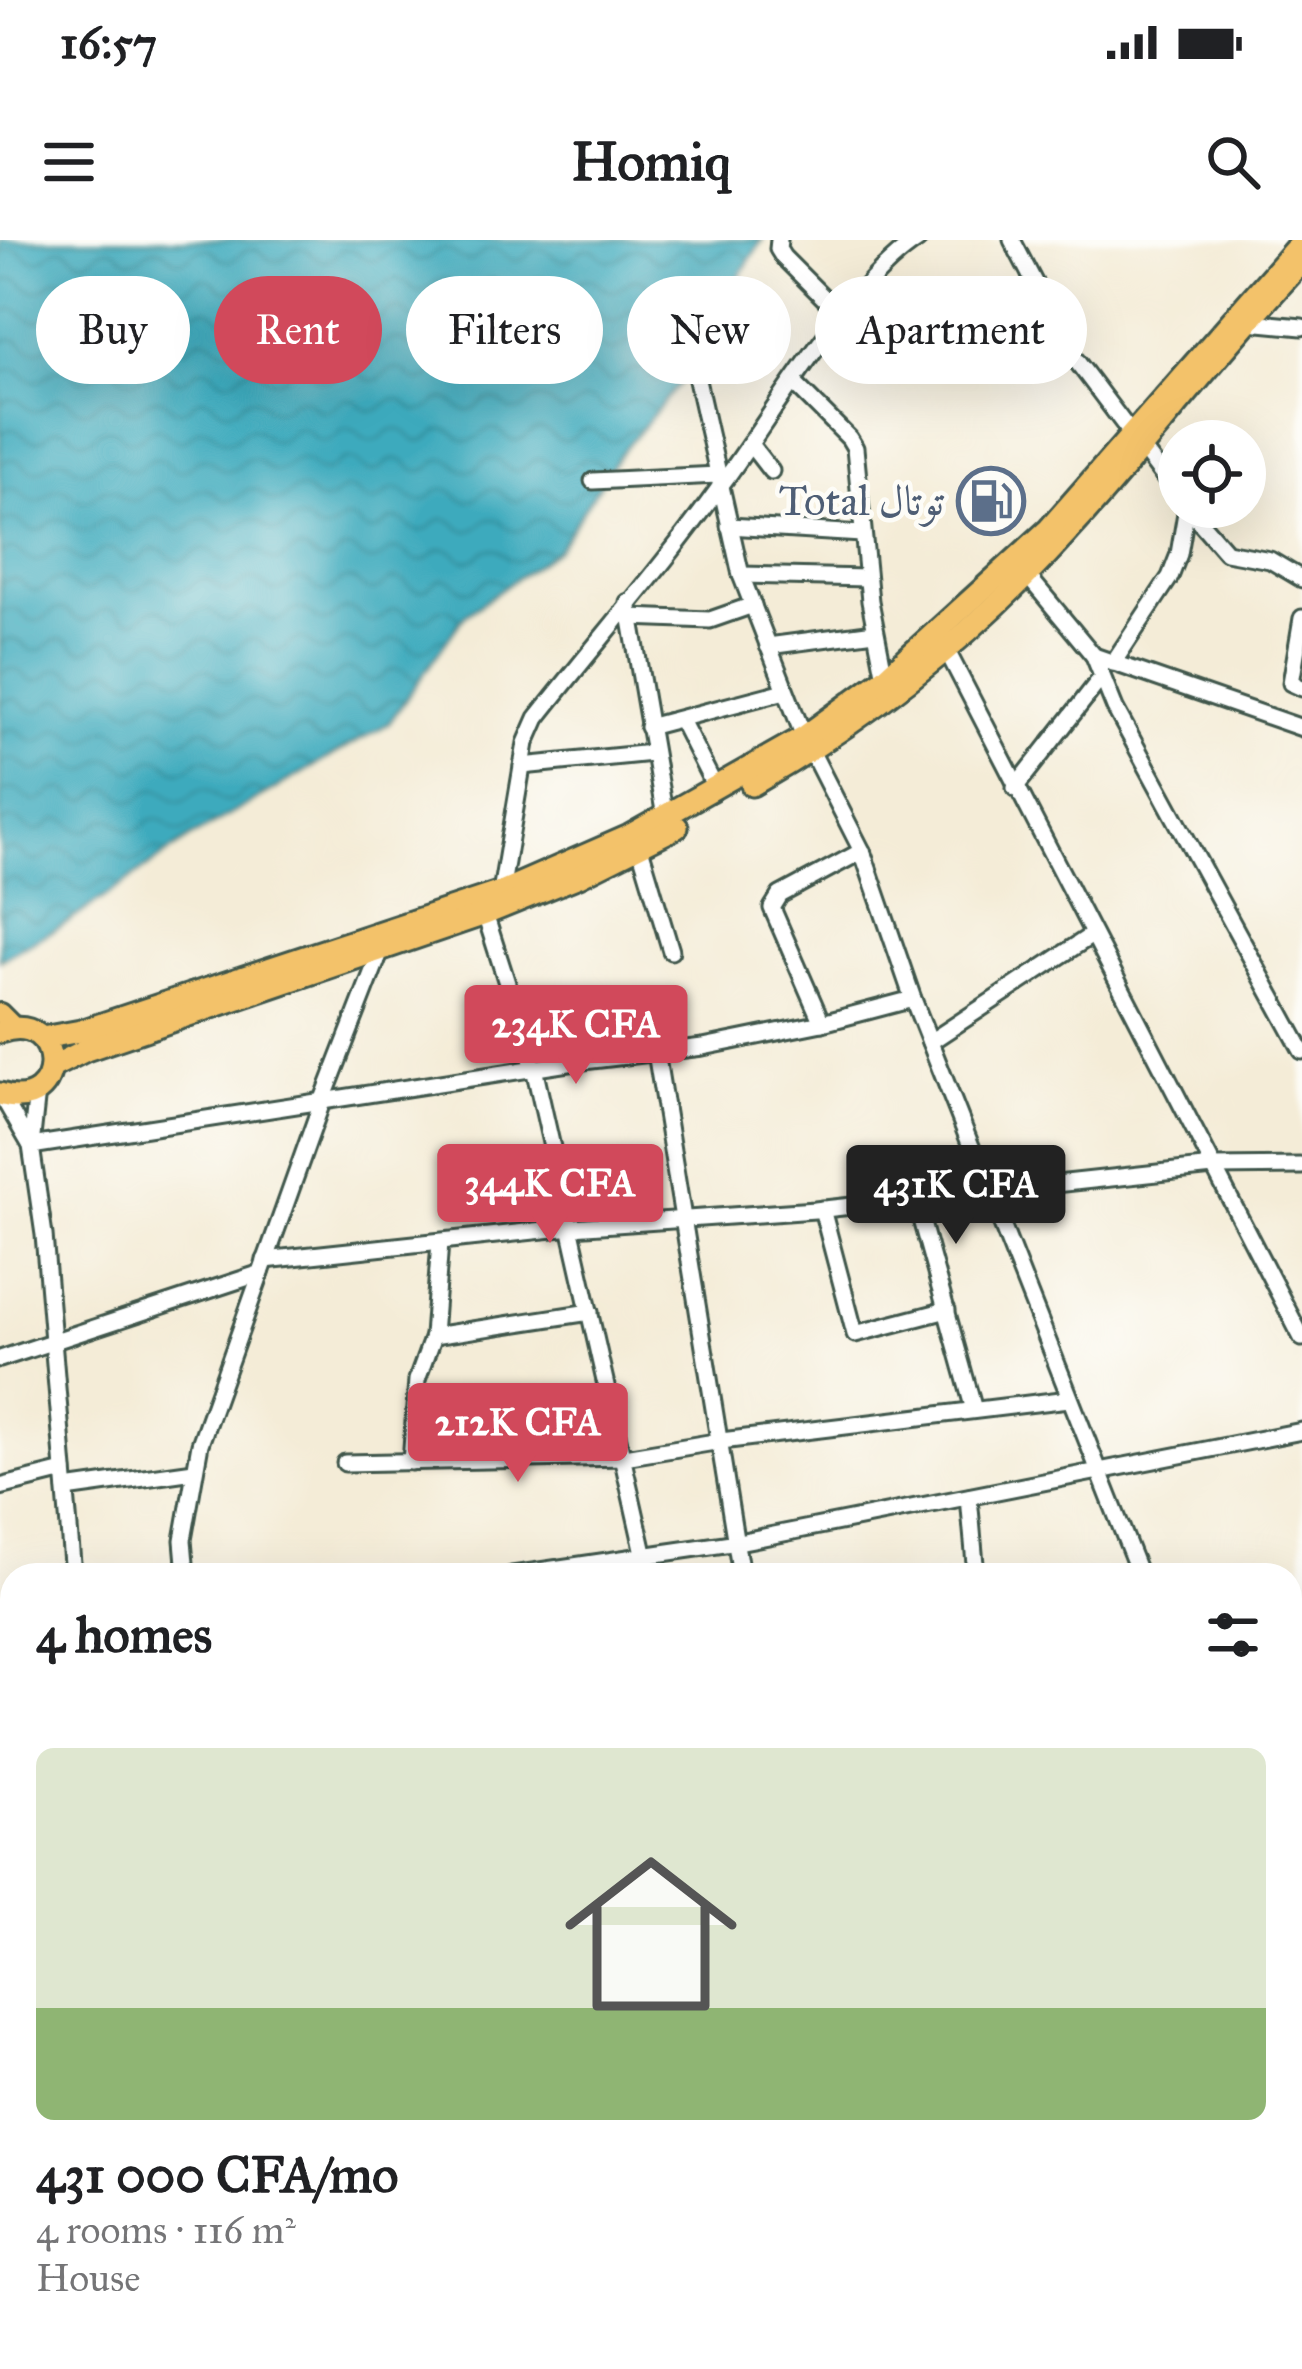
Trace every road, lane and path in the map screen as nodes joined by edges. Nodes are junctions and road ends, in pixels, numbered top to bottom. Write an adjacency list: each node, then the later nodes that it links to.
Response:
1 (779, 240): 6 (street)
2 (918, 240): 5 (street)
3 (1012, 240): 12 (street)
4 (1298, 247): 7 (highway); 12 (highway)
5 (880, 276)
6 (815, 289)
7 (1250, 322): 8 (street); 12 (highway)
8 (1302, 327)
9 (815, 355): 10 (street)
10 (794, 383): 13 (street); 21 (street)
11 (698, 384): 16 (street)
12 (1136, 442): 14 (street); 23 (highway); 34 (highway)
13 (750, 444): 15 (street); 16 (street)
14 (1158, 470)
15 (771, 471)
16 (720, 480): 17 (street); 18 (street); 27 (street)
17 (593, 481)
18 (728, 526): 21 (street); 22 (street)
19 (1183, 528): 33 (street)
20 (1205, 528): 25 (street)
21 (862, 534): 24 (street)
22 (741, 575): 24 (street); 26 (street)
23 (1028, 575): 31 (highway); 32 (street)
24 (867, 578): 29 (street)
25 (1302, 579)
26 (752, 604): 27 (street); 30 (street)
27 (628, 610): 39 (street); 43 (street)
28 (1302, 617): 36 (street)
29 (875, 632): 30 (street); 34 (street)
30 (768, 646): 37 (street)
31 (946, 650): 41 (highway); 44 (street)
32 (1094, 656): 33 (street); 35 (street)
33 (1113, 663): 40 (street)
34 (885, 678): 41 (highway)
35 (1101, 678): 44 (street); 59 (street)
36 (1302, 688)
37 (785, 691): 38 (street); 41 (street)
38 (680, 720): 39 (street); 45 (street)
39 (648, 727): 42 (street)
40 (1302, 728)
41 (808, 744): 45 (highway); 47 (highway); 48 (street)
42 (652, 753): 43 (street); 46 (street)
43 (522, 766): 49 (street)
44 (1015, 788): 51 (street)
45 (716, 789): 46 (highway)
46 (665, 817): 49 (highway)
47 (640, 848): 50 (highway); 53 (street)
48 (862, 851): 54 (street); 55 (street)
49 (501, 892): 57 (highway)
50 (485, 914): 52 (highway); 62 (street)
51 (1092, 935): 58 (street); 68 (street)
52 (381, 950): 61 (highway); 65 (street)
53 (671, 951)
54 (914, 999): 55 (street); 58 (street)
55 (822, 1023): 60 (street)
56 (5, 1024): 57 (highway)
57 (42, 1038): 61 (highway)
58 (930, 1042): 69 (street)
59 (1302, 1051)
60 (656, 1052): 62 (street); 72 (street)
61 (52, 1067): 63 (highway)
62 (534, 1068): 65 (street); 73 (street)
63 (37, 1091): 64 (highway); 66 (street)
64 (1, 1095): 66 (street)
65 (322, 1102): 66 (street); 75 (street)
66 (31, 1146): 80 (street)
67 (1302, 1166): 68 (street)
68 (1213, 1167): 69 (street); 79 (street)
69 (988, 1189): 70 (street); 82 (street)
70 (915, 1198): 71 (street); 76 (street)
71 (822, 1209): 72 (street); 76 (street)
72 (682, 1219): 73 (street); 85 (street)
73 (572, 1228): 74 (street); 77 (street)
74 (440, 1241): 75 (street); 78 (street)
75 (263, 1267): 80 (street); 90 (street)
76 (947, 1310): 83 (street)
77 (590, 1312): 78 (street); 86 (street)
78 (434, 1336): 87 (street)
79 (1302, 1338)
80 (53, 1341): 81 (street); 89 (street)
81 (0, 1358)
82 (1070, 1399): 83 (street); 91 (street)
83 (974, 1410): 85 (street)
84 (1302, 1431): 91 (street)
85 (721, 1441): 86 (street); 95 (street)
86 (624, 1457): 87 (street); 96 (street)
87 (411, 1462): 88 (street)
88 (345, 1463)
89 (64, 1471): 92 (street); 93 (street)
90 (194, 1471): 93 (street); 98 (street)
91 (1098, 1473): 94 (street); 103 (street)
92 (0, 1487)
93 (66, 1489): 97 (street)
94 (969, 1497): 95 (street); 102 (street)
95 (738, 1542): 96 (street); 101 (street)
96 (647, 1556): 99 (street); 100 (street)
97 (72, 1563)
98 (186, 1563)
99 (597, 1563)
100 (648, 1563)
101 (740, 1563)
102 (973, 1563)
103 (1135, 1563)

